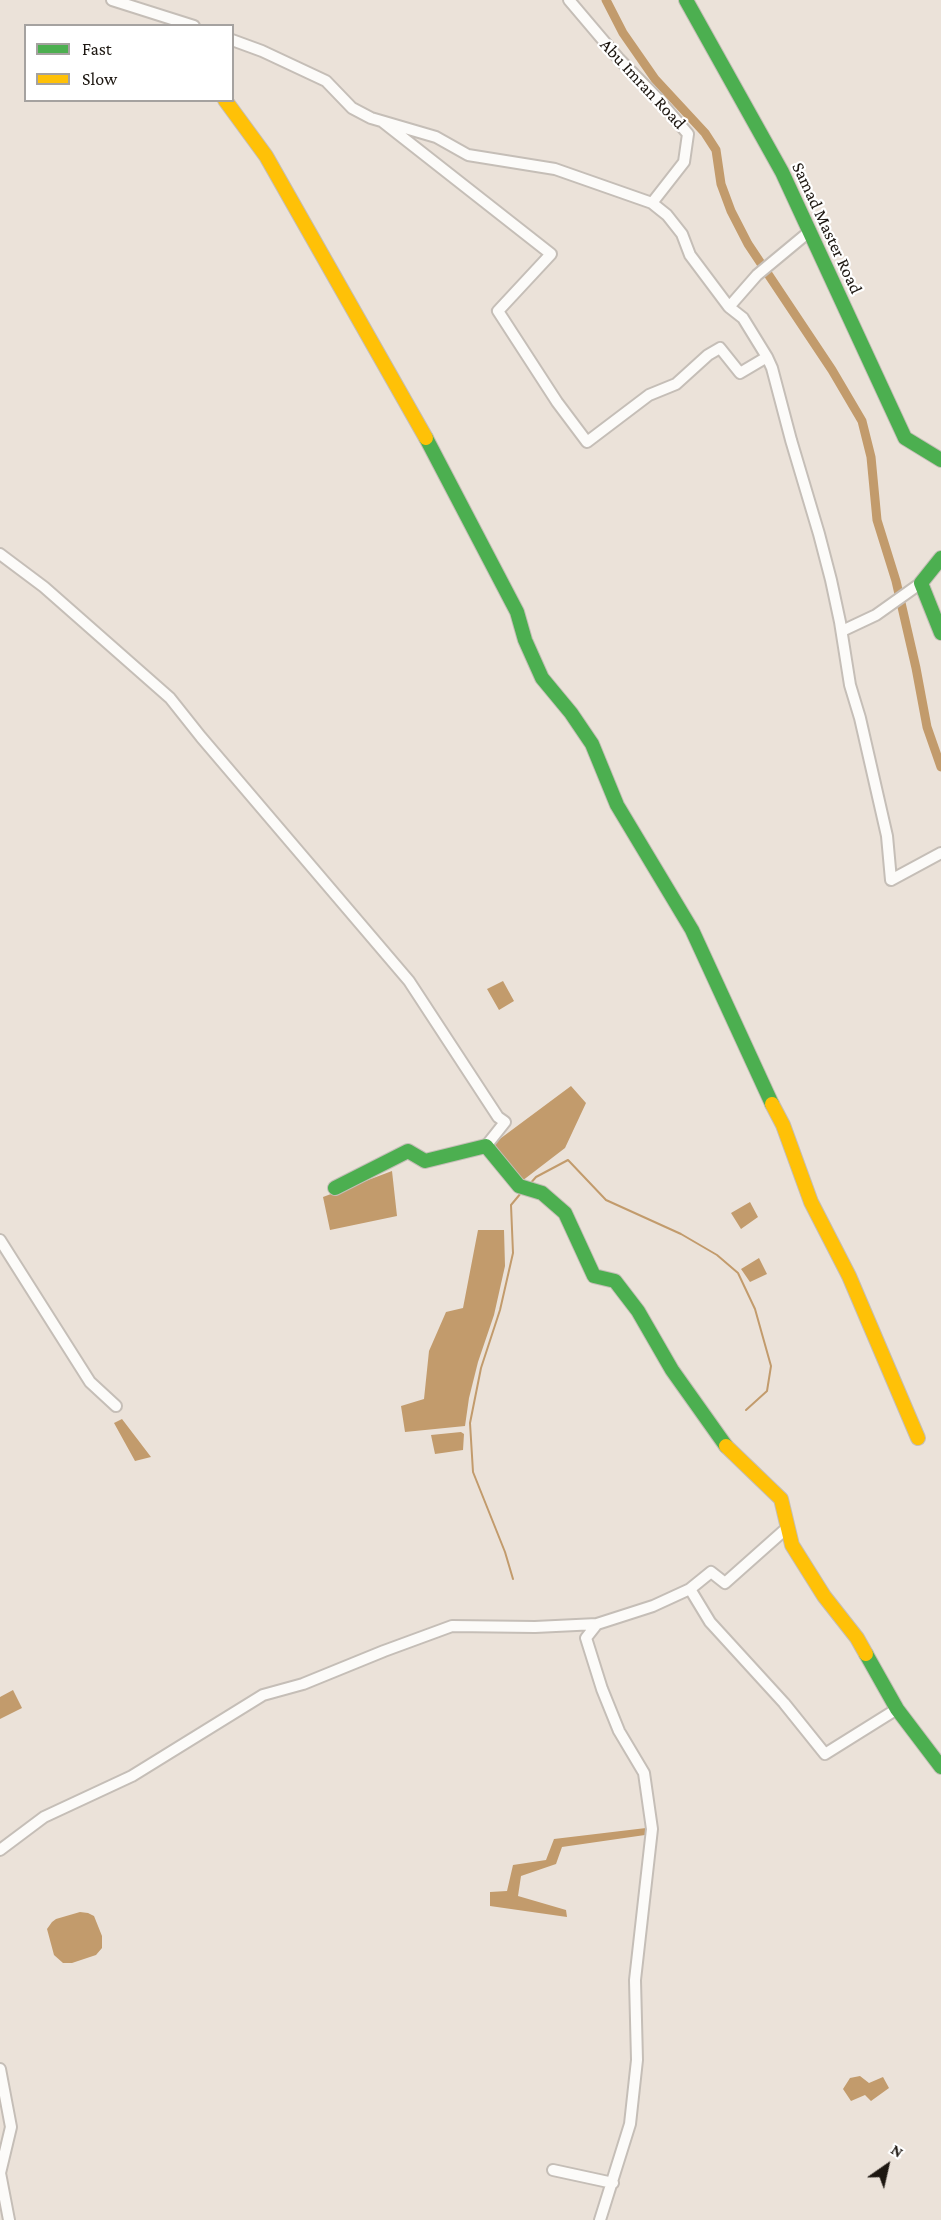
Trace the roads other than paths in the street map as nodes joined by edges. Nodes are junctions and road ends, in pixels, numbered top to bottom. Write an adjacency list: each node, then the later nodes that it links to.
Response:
1 (112, 0): 4 (street)
2 (569, 0): 8 (street, Abu Imran Road)
3 (686, 0): 9 (street, Samad Master Road)
4 (178, 22)
5 (234, 41): 7 (street)
6 (226, 102): 23 (street)
7 (383, 122): 8 (street); 11 (street)
8 (652, 203): 10 (street)
9 (810, 231): 10 (street); 12 (street, Samad Master Road)
10 (729, 307): 11 (street)
11 (767, 357): 16 (street)
12 (941, 460)
13 (0, 554): 19 (street)
14 (941, 558): 15 (street)
15 (917, 585): 16 (street); 17 (street)
16 (842, 631): 18 (street)
17 (941, 633)
18 (941, 853)
19 (486, 1146): 20 (street); 24 (street)
20 (335, 1188)
21 (0, 1240): 22 (street)
22 (116, 1406)
23 (918, 1438)
24 (788, 1527): 25 (street); 27 (street)
25 (690, 1589): 26 (street); 27 (street)
26 (597, 1624): 29 (street); 32 (street)
27 (897, 1708): 28 (street)
28 (941, 1767)
29 (0, 1850)
30 (0, 2069): 33 (street)
31 (553, 2170): 32 (street)
32 (613, 2183): 34 (street)
33 (9, 2220)
34 (600, 2220)

